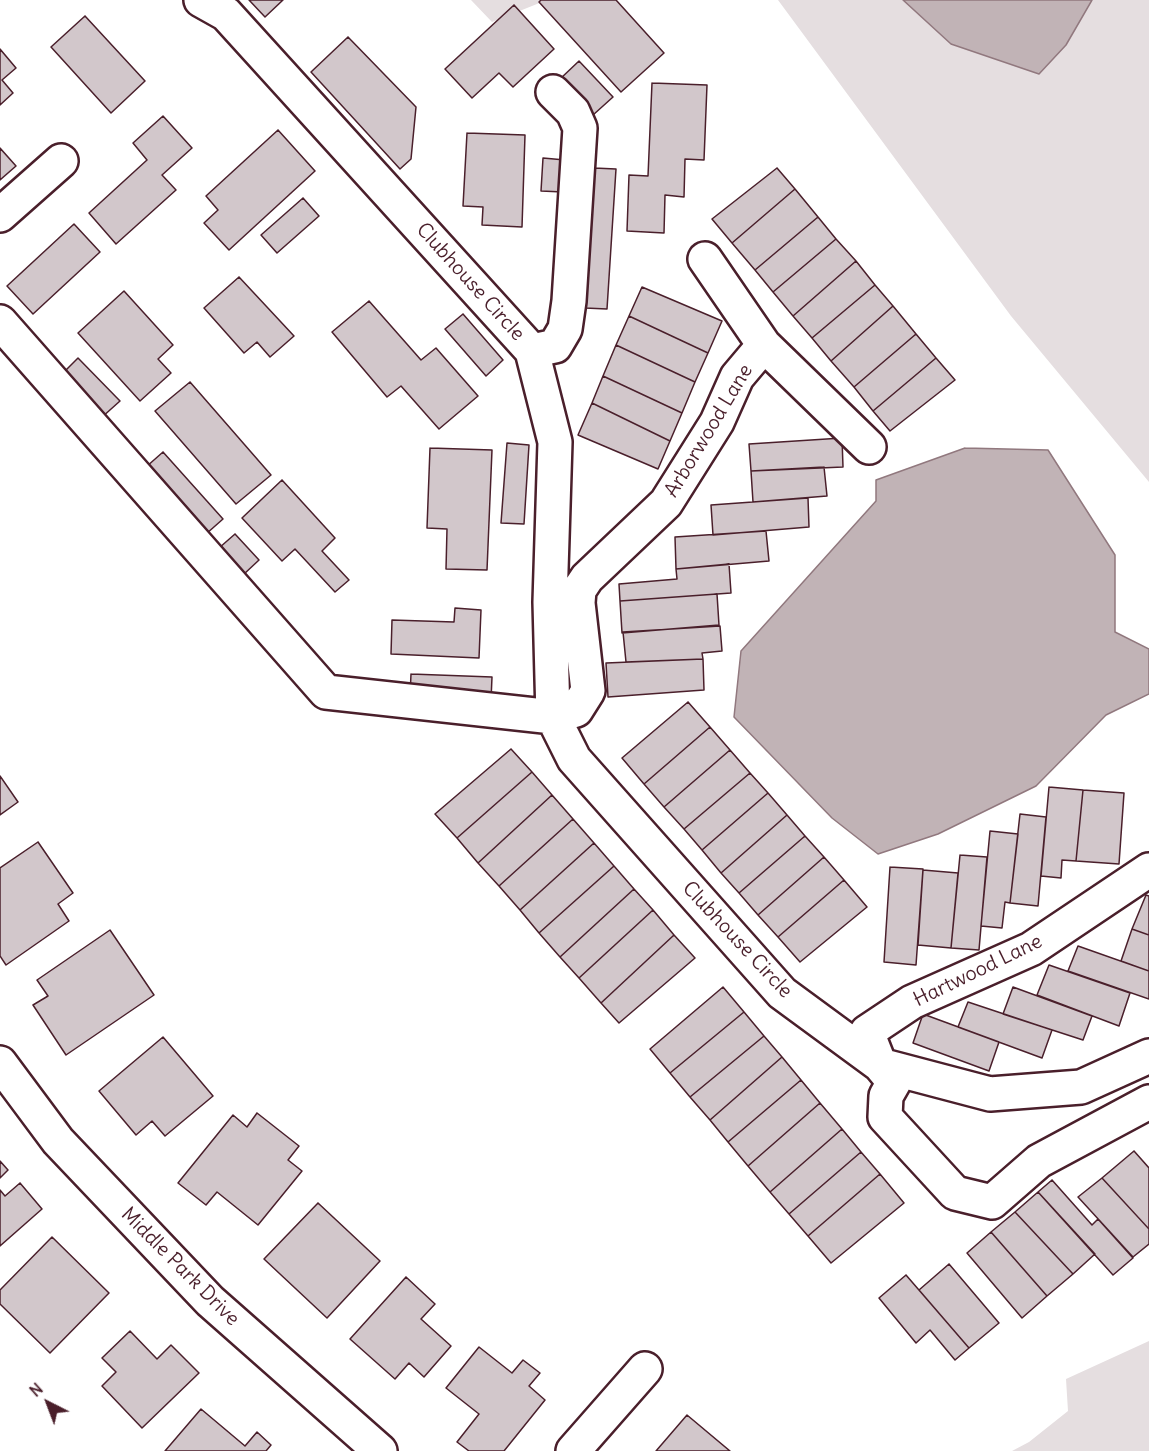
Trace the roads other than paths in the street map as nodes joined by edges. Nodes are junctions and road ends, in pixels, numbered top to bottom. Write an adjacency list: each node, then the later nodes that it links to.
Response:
1 (221, 5): 8 (street, Clubhouse Circle)
2 (554, 92): 8 (street)
3 (61, 161): 4 (street)
4 (0, 215)
5 (705, 259): 7 (street, Arborwood Lane)
6 (0, 322): 10 (street)
7 (764, 345): 9 (street, Arborwood Lane); 10 (street, Arborwood Lane)
8 (532, 351): 10 (street, Clubhouse Circle)
9 (868, 447)
10 (553, 717): 14 (street, Clubhouse Circle)
11 (1149, 870): 14 (street, Hartwood Lane)
12 (1149, 1056): 14 (street, Clubhouse Circle)
13 (0, 1063): 17 (street, Middle Park Drive)
14 (880, 1065): 15 (street)
15 (1149, 1102)
16 (645, 1369): 18 (street)
17 (380, 1451)
18 (573, 1451)

